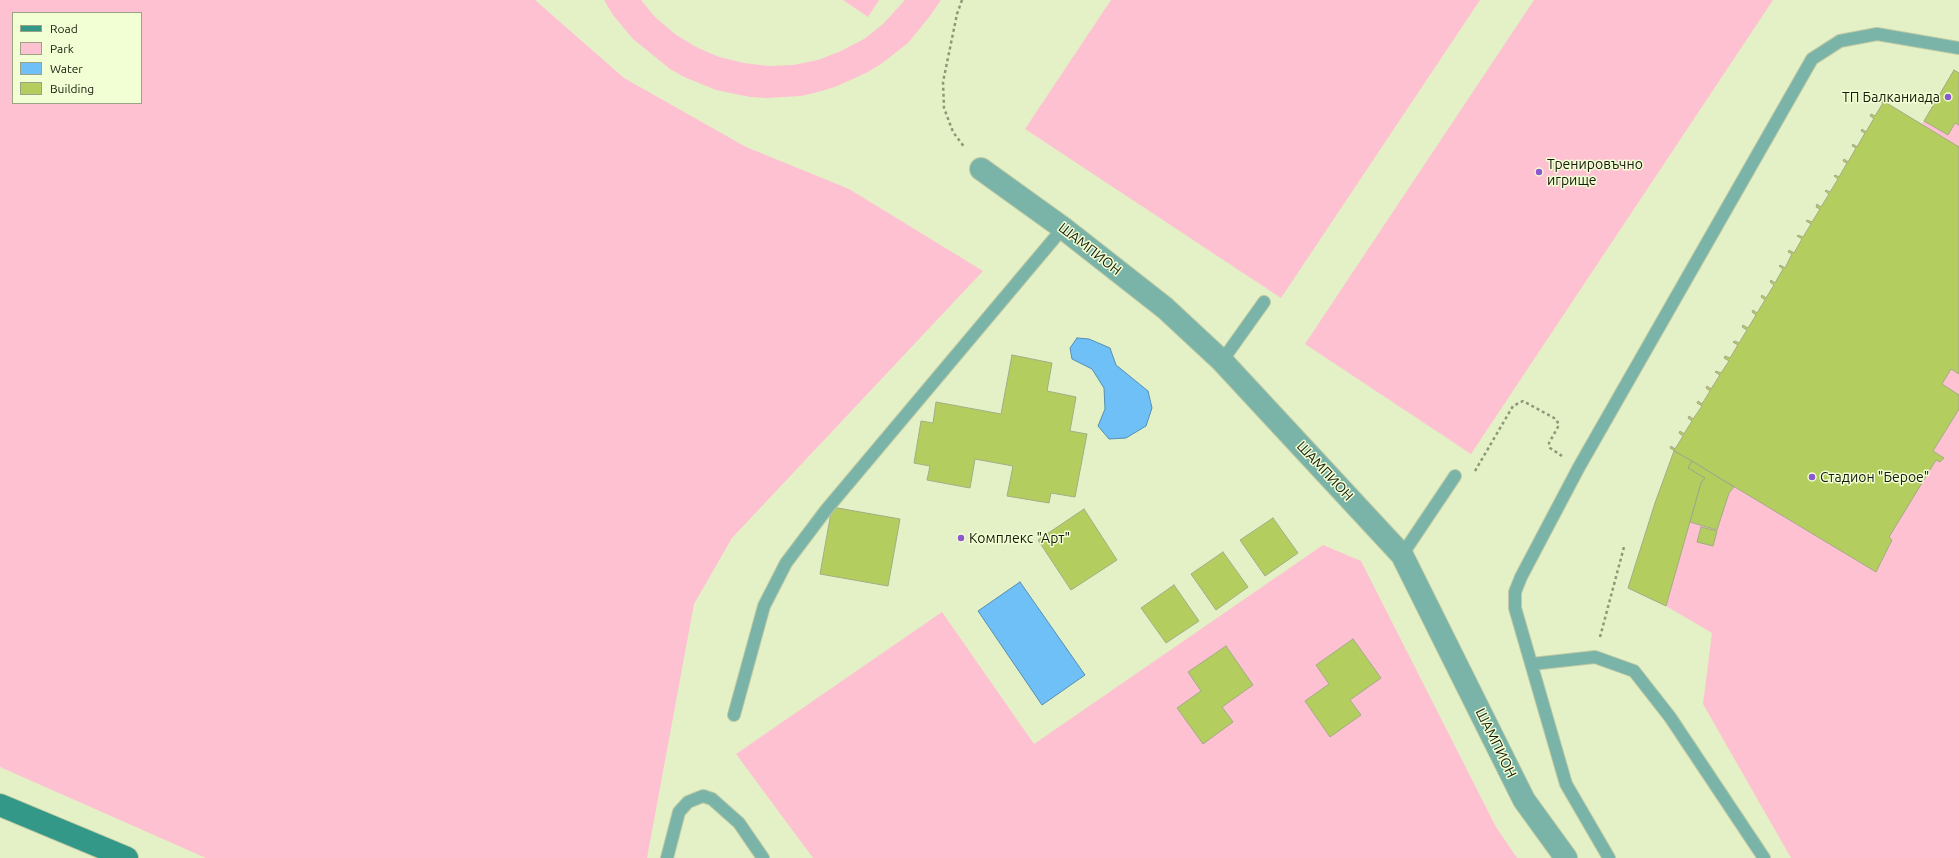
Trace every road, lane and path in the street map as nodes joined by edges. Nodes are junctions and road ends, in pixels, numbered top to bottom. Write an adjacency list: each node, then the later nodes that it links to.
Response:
1 (962, 0): 3 (path)
2 (1959, 48): 7 (lane)
3 (981, 169): 4 (street, ШАМПИОН)
4 (1063, 228): 6 (street, ШАМПИОН); 13 (lane)
5 (1264, 302): 6 (lane)
6 (1222, 361): 10 (street, ШАМПИОН)
7 (1579, 467): 8 (path); 12 (lane)
8 (1455, 476): 10 (lane)
9 (1624, 547): 11 (path)
10 (1402, 555): 18 (street, ШАМПИОН)
11 (1595, 657): 12 (lane); 20 (lane)
12 (1532, 664): 19 (lane)
13 (734, 715)
14 (0, 805): 15 (street)
15 (127, 858)
16 (667, 858): 17 (lane)
17 (763, 858)
18 (1566, 858)
19 (1609, 858)
20 (1764, 858)

